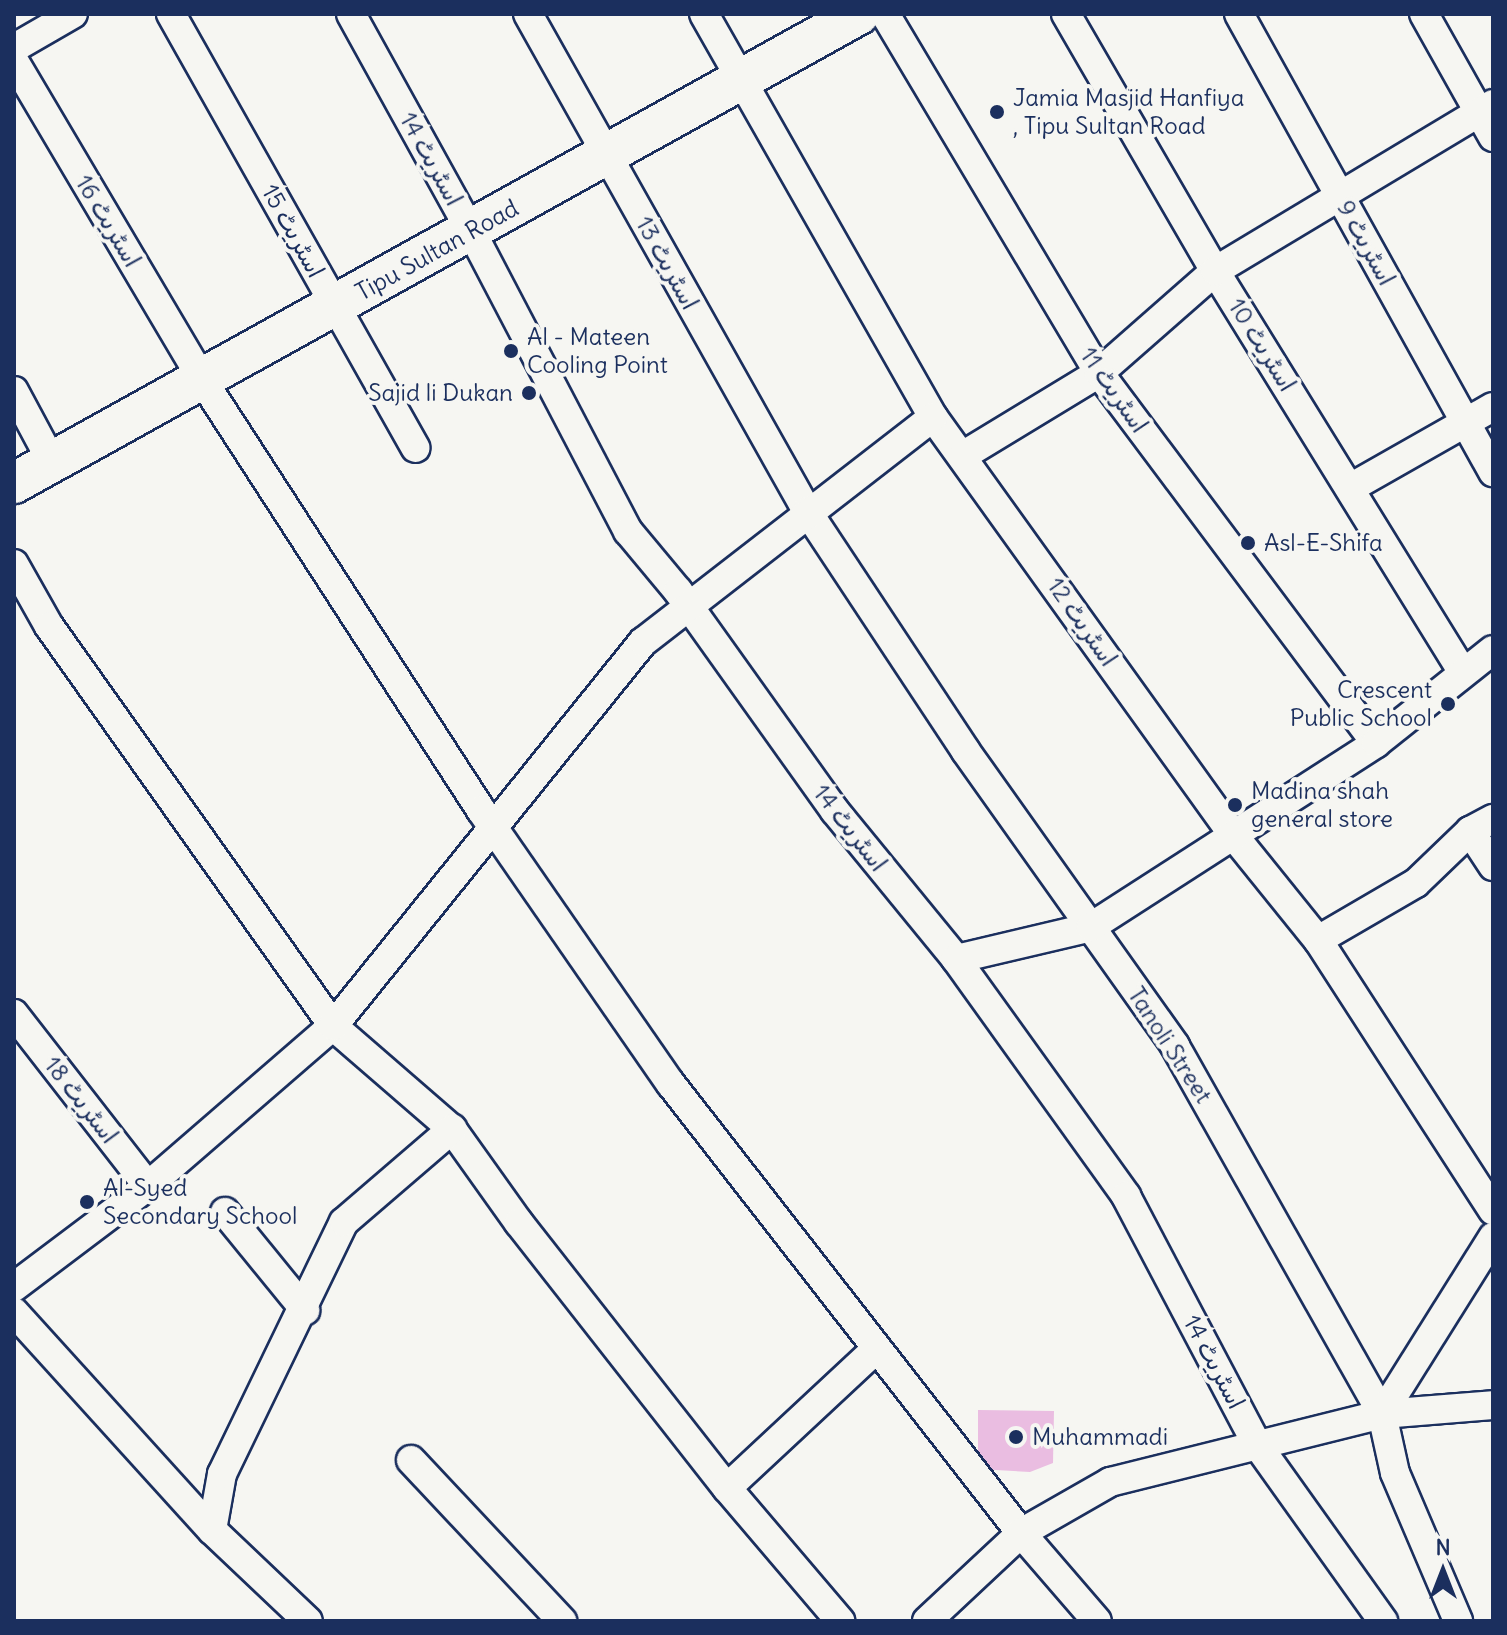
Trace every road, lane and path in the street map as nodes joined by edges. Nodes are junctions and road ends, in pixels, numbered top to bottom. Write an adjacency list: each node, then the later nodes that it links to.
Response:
1 (73, 14): 11 (street)
2 (171, 14): 20 (street, اسٹریٹ 15)
3 (351, 14): 18 (street, اسٹریٹ 14)
4 (528, 14): 16 (street, اسٹریٹ 13)
5 (704, 14): 13 (street, اسٹریٹ 12)
6 (859, 14): 13 (street, Tipu Sultan Road)
7 (885, 14): 21 (street, اسٹریٹ 11)
8 (1066, 14): 19 (street, اسٹریٹ 10)
9 (1239, 14): 17 (street, اسٹریٹ 9)
10 (1424, 14): 14 (street)
11 (14, 48)
12 (14, 61): 22 (street, اسٹریٹ 16)
13 (741, 81): 16 (street, Tipu Sultan Road); 25 (street, اسٹریٹ 12)
14 (1486, 108): 15 (street); 17 (street)
15 (1493, 137)
16 (607, 156): 18 (street, Tipu Sultan Road); 33 (street, اسٹریٹ 13)
17 (1339, 195): 19 (street); 26 (street, اسٹریٹ 9)
18 (471, 231): 20 (street, Tipu Sultan Road); 35 (street, اسٹریٹ 14)
19 (1215, 271): 21 (street); 32 (street, اسٹریٹ 10)
20 (336, 306): 22 (street, Tipu Sultan Road); 27 (street, اسٹریٹ 15)
21 (1099, 373): 28 (street); 38 (street, اسٹریٹ 11)
22 (203, 381): 29 (street, Tipu Sultan Road); 40 (street, اسٹریٹ 16)
23 (14, 391): 29 (street)
24 (1493, 407): 26 (street)
25 (933, 417): 28 (street, اسٹریٹ 12); 33 (street)
26 (1465, 423): 30 (street, اسٹریٹ 9); 32 (street)
27 (416, 448)
28 (964, 455): 41 (street, اسٹریٹ 12)
29 (53, 464): 31 (street, Tipu Sultan Road)
30 (1493, 472)
31 (14, 483)
32 (1352, 487): 37 (street, اسٹریٹ 10)
33 (807, 511): 35 (street); 43 (street, Tanoli Street)
34 (14, 564): 47 (street)
35 (688, 608): 40 (street); 45 (street, اسٹریٹ 14)
36 (1493, 650): 37 (street)
37 (1463, 673): 38 (street)
38 (1376, 743): 41 (street)
39 (1481, 825): 42 (street); 44 (street)
40 (494, 829): 47 (street); 56 (street, اسٹریٹ 16)
41 (1234, 836): 43 (street); 44 (street, اسٹریٹ 12)
42 (1493, 866)
43 (1091, 927): 45 (street); 58 (street, Tanoli Street)
44 (1318, 940): 50 (street, اسٹریٹ 12)
45 (956, 959): 59 (street, اسٹریٹ 14)
46 (14, 1014): 49 (street, اسٹریٹ 18)
47 (333, 1026): 48 (street); 49 (street)
48 (452, 1129): 54 (street); 61 (street)
49 (148, 1186): 53 (street)
50 (1493, 1210)
51 (225, 1212): 54 (street)
52 (1493, 1237): 58 (street)
53 (14, 1287)
54 (305, 1310): 62 (street)
55 (14, 1312): 62 (street)
56 (877, 1348): 61 (street); 63 (street, اسٹریٹ 16)
57 (1493, 1405): 58 (street)
58 (1382, 1414): 59 (street); 70 (street, Tanoli Street)
59 (1256, 1443): 63 (street); 69 (street, اسٹریٹ 14)
60 (411, 1460): 65 (street)
61 (727, 1488): 66 (street)
62 (212, 1530): 64 (street)
63 (1021, 1533): 67 (street); 68 (street, اسٹریٹ 16)
64 (308, 1621)
65 (562, 1621)
66 (840, 1621)
67 (927, 1621)
68 (1097, 1621)
69 (1383, 1621)
70 (1458, 1621)

